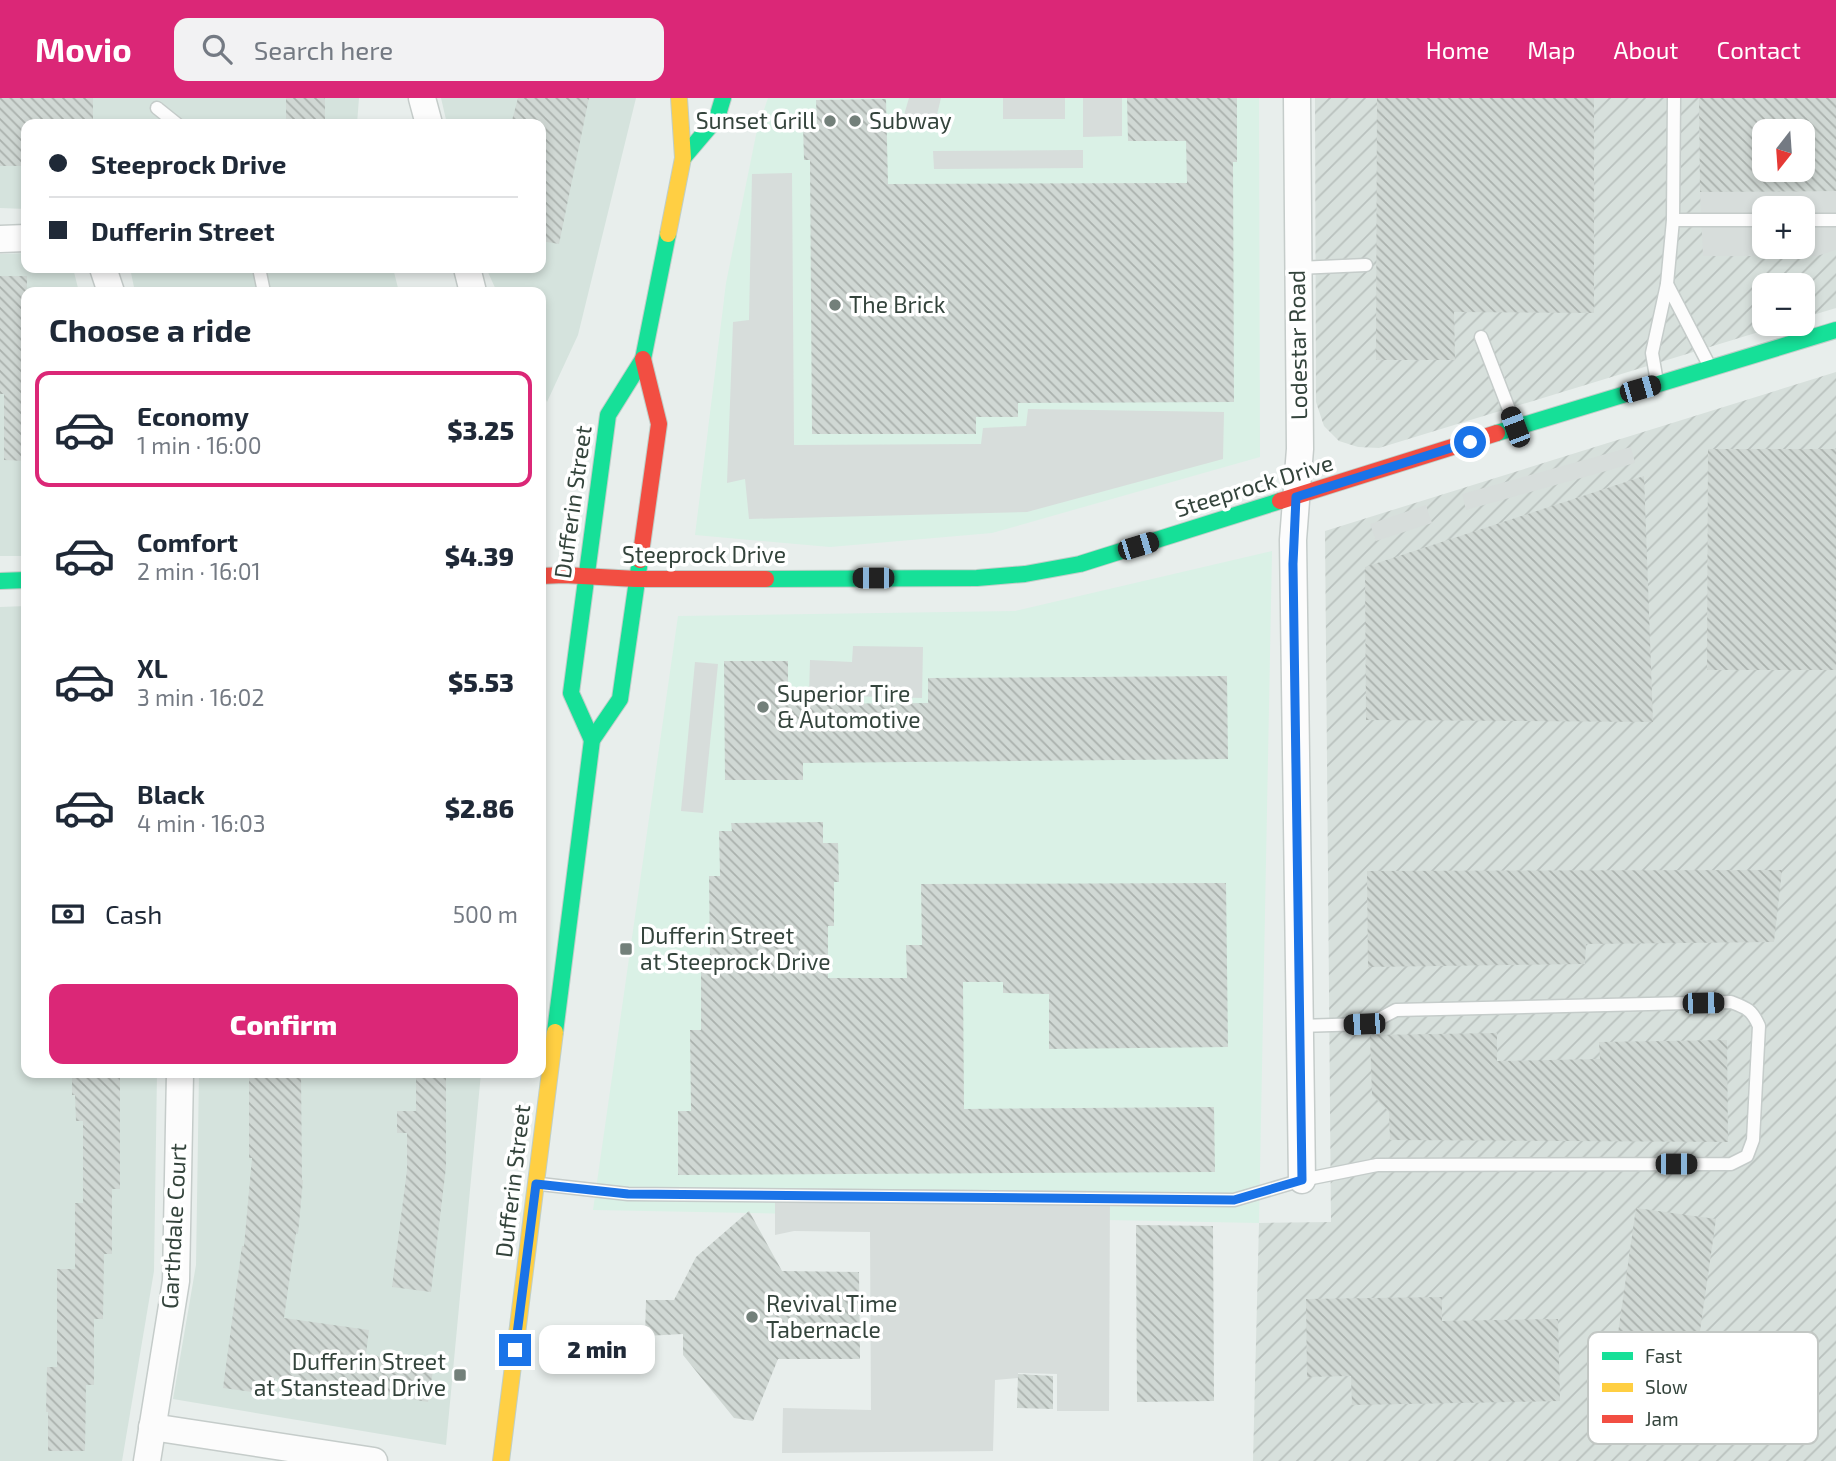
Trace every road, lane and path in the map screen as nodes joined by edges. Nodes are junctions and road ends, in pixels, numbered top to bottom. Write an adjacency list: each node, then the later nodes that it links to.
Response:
1 (422, 98): 8 (street)
2 (679, 98): 9 (main road, Dufferin Street)
3 (723, 98): 9 (main road, Dufferin Street)
4 (1297, 98): 17 (street, Lodestar Road)
5 (1674, 98): 10 (lane)
6 (157, 108): 7 (lane)
7 (171, 119)
8 (428, 119)
9 (683, 158): 21 (main road, Dufferin Street)
10 (1673, 219): 11 (lane); 18 (lane)
11 (1752, 220)
12 (1815, 220): 13 (lane)
13 (1836, 220)
14 (21, 238): 15 (street)
15 (0, 239)
16 (1366, 265): 17 (lane)
17 (1297, 268): 25 (street, Lodestar Road)
18 (1667, 284): 22 (lane); 23 (lane)
19 (1836, 330): 22 (main road, Steeprock Drive)
20 (1482, 337): 24 (lane)
21 (643, 359): 27 (main road, Dufferin Street); 28 (main road, Dufferin Street)
22 (1710, 368): 23 (main road, Steeprock Drive)
23 (1657, 384): 24 (main road, Steeprock Drive)
24 (1515, 427): 25 (main road, Steeprock Drive)
25 (1296, 497): 28 (main road, Steeprock Drive); 32 (street, Lodestar Road)
26 (546, 576): 27 (main road, Steeprock Drive)
27 (586, 576): 28 (main road, Steeprock Drive); 31 (main road, Dufferin Street)
28 (636, 579): 31 (main road, Dufferin Street)
29 (21, 580): 30 (main road)
30 (0, 581)
31 (592, 740): 35 (main road, Dufferin Street)
32 (1299, 1026): 34 (street, Lodestar Road); 34 (lane)
33 (180, 1078): 36 (street, Garthdale Court)
34 (1302, 1180): 35 (lane)
35 (536, 1184): 39 (main road, Dufferin Street)
36 (152, 1427): 37 (street, Garthdale Court); 38 (street)
37 (147, 1461)
38 (374, 1461)
39 (501, 1461)

